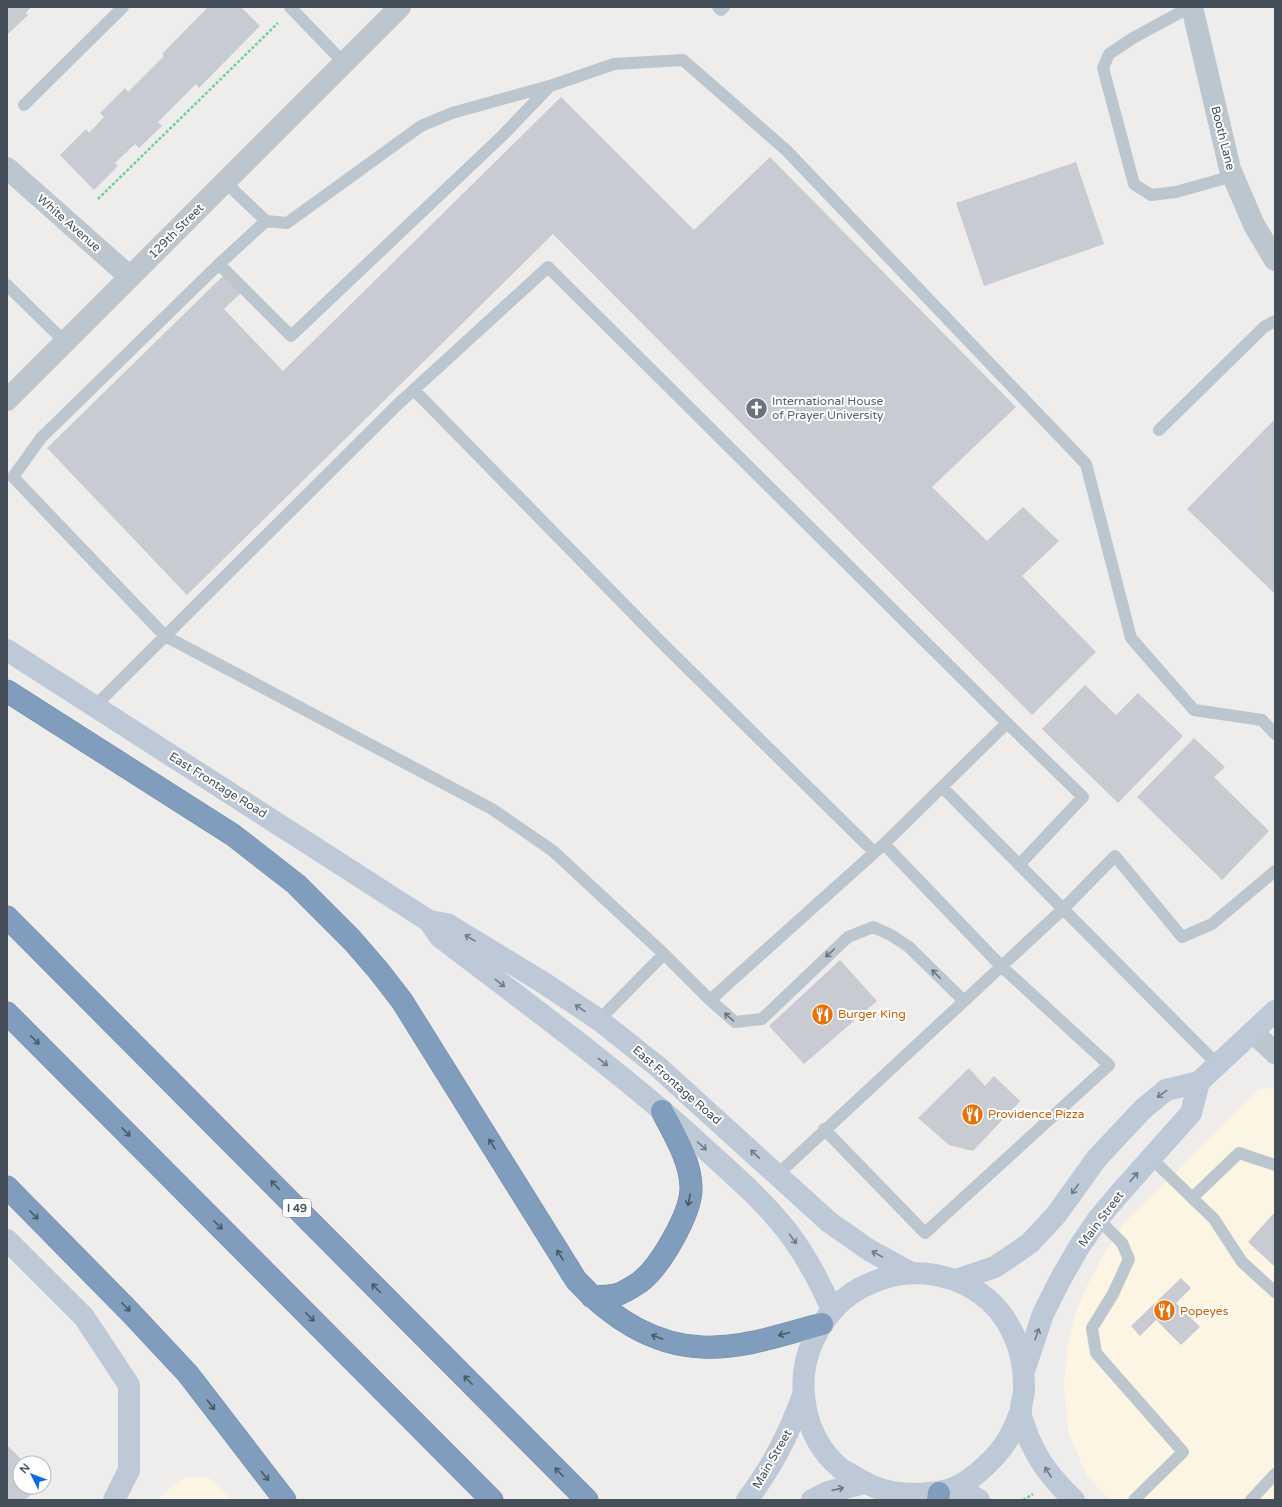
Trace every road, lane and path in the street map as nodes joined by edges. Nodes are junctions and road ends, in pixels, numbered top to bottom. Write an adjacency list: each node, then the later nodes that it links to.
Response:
1 (123, 7): 9 (lane)
2 (400, 7): 7 (street, 129th Street)
3 (718, 7): 4 (lane)
4 (724, 7)
5 (1191, 7): 11 (street, Booth Lane); 11 (lane)
6 (291, 8): 7 (lane); 13 (path)
7 (344, 63): 12 (street, 129th Street)
8 (550, 86): 14 (lane); 16 (lane); 29 (lane)
9 (24, 105)
10 (7, 168): 17 (street, White Avenue)
11 (1233, 176): 15 (street, Booth Lane)
12 (225, 182): 14 (lane); 17 (street, 129th Street)
13 (98, 200)
14 (266, 221): 16 (lane)
15 (1275, 260)
16 (219, 264): 24 (lane)
17 (130, 277): 20 (street, 129th Street)
18 (7, 284): 20 (lane)
19 (1275, 320): 23 (lane)
20 (64, 342): 22 (street, 129th Street)
21 (414, 390): 24 (lane); 28 (lane); 32 (lane)
22 (7, 400)
23 (1159, 430)
24 (165, 636): 27 (lane); 38 (lane)
25 (7, 650): 27 (street, East Frontage Road)
26 (7, 691): 61 (highway, one-way to 26)
27 (94, 707): 37 (street, East Frontage Road)
28 (1007, 723): 30 (lane); 33 (lane)
29 (1275, 734)
30 (942, 787): 31 (lane); 33 (lane)
31 (884, 844): 32 (lane); 39 (lane)
32 (874, 852): 40 (lane)
33 (1019, 865): 35 (lane)
34 (1275, 871): 35 (lane)
35 (1063, 909): 39 (lane); 47 (lane)
36 (7, 916): 73 (highway, I 49, one-way to 36)
37 (429, 921): 44 (street, East Frontage Road, one-way to 37); 49 (street, East Frontage Road, one-way to 49)
38 (664, 954): 40 (lane); 44 (lane)
39 (1001, 966): 41 (lane); 50 (lane)
40 (710, 1000): 41 (lane, one-way to 40)
41 (964, 1001): 50 (lane)
42 (1275, 1011): 45 (street)
43 (7, 1013): 72 (highway, one-way to 72)
44 (599, 1020): 53 (street, East Frontage Road, one-way to 44)
45 (1253, 1032): 46 (street); 47 (street)
46 (1275, 1053)
47 (1218, 1065): 48 (street)
48 (1199, 1082): 51 (street, Main Street); 59 (street, one-way to 59)
49 (662, 1111): 61 (highway, one-way to 61); 62 (street, East Frontage Road, one-way to 62)
50 (824, 1129): 53 (lane)
51 (1151, 1158): 55 (lane); 56 (street, Main Street, one-way to 51)
52 (1275, 1165): 55 (lane)
53 (777, 1175): 58 (street, East Frontage Road, one-way to 53)
54 (7, 1187): 71 (highway, one-way to 71)
55 (1192, 1198): 60 (lane)
56 (1098, 1219): 63 (street, Main Street, one-way to 56); 79 (lane)
57 (7, 1240): 70 (street)
58 (911, 1273): 59 (street); 62 (street)
59 (956, 1280): 63 (street)
60 (1275, 1292)
61 (592, 1297): 62 (highway, one-way to 61)
62 (827, 1317): 64 (street)
63 (1024, 1370): 65 (street)
64 (803, 1395): 67 (street); 74 (street, Main Street)
65 (1020, 1413): 69 (street); 78 (street, one-way to 65)
66 (1275, 1474): 80 (lane)
67 (865, 1483): 69 (street); 75 (street, one-way to 67)
68 (1036, 1492): 77 (path)
69 (945, 1493): 76 (street)
70 (114, 1500)
71 (285, 1500)
72 (492, 1500)
73 (586, 1500)
74 (747, 1500)
75 (812, 1500)
76 (979, 1500)
77 (1023, 1500)
78 (1074, 1500)
79 (1134, 1500)
80 (1251, 1500)

